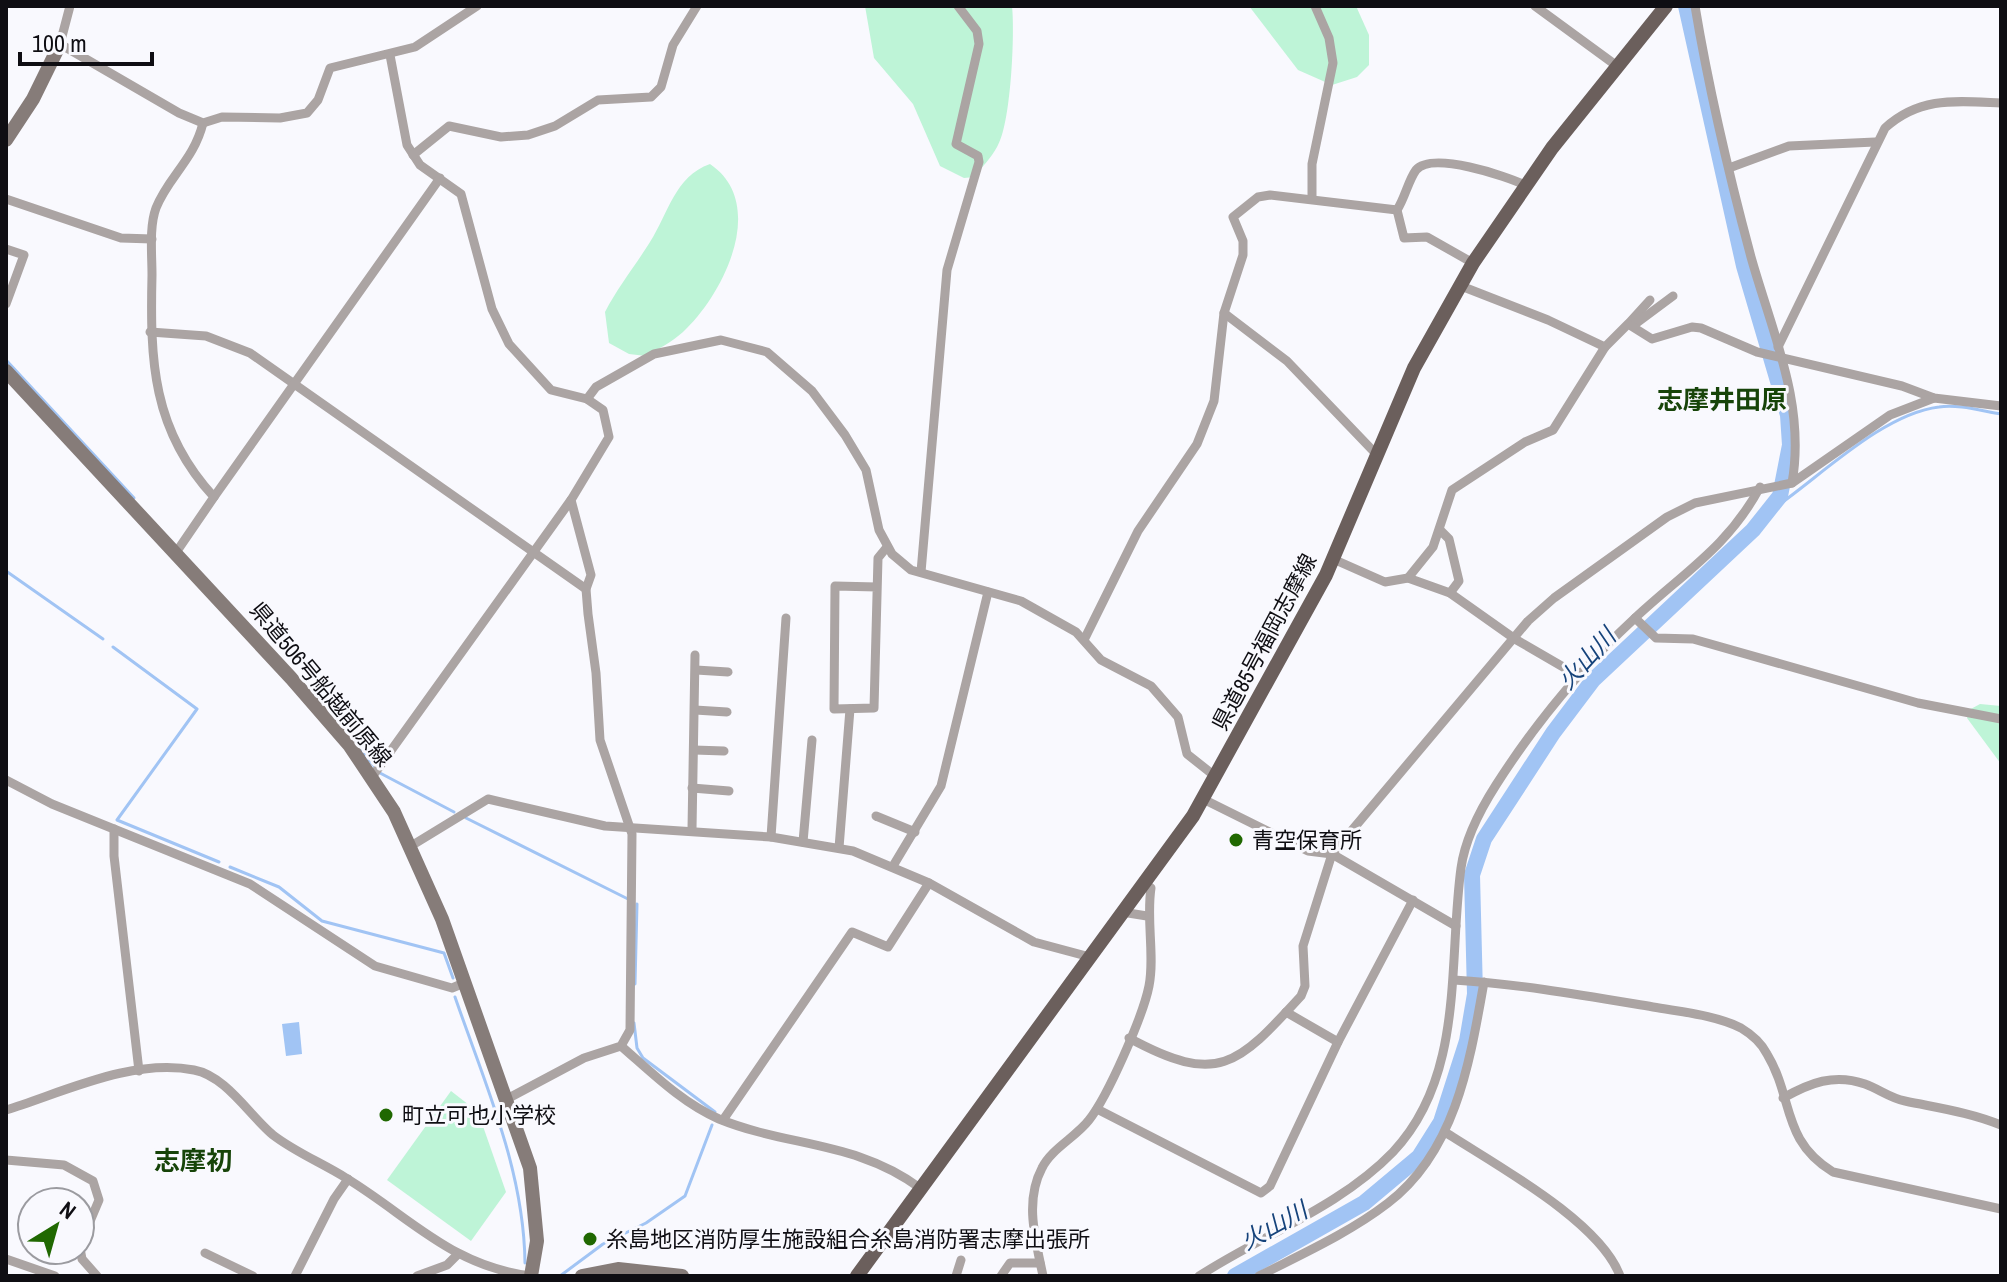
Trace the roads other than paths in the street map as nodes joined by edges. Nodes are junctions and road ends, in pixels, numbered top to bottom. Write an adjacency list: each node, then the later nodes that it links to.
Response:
1 (70, 6): 9 (street)
2 (477, 6): 10 (street)
3 (697, 6): 16 (street)
4 (958, 6): 51 (street)
5 (1315, 6): 21 (street)
6 (1535, 6): 11 (street)
7 (1666, 6): 11 (main road, 県道85号福岡志摩線)
8 (1695, 6): 17 (street)
9 (60, 44): 13 (street); 14 (main road)
10 (390, 55): 13 (street); 16 (street)
11 (1617, 66): 19 (main road, 県道85号福岡志摩線)
12 (2001, 103): 15 (street)
13 (203, 123): 23 (street)
14 (6, 140)
15 (1875, 142): 17 (street); 34 (street)
16 (413, 155): 18 (street)
17 (1729, 168): 34 (street)
18 (440, 178): 37 (street); 39 (street)
19 (1525, 185): 22 (street); 25 (main road, 県道85号福岡志摩線)
20 (6, 199): 23 (street)
21 (1312, 199): 22 (street); 30 (street)
22 (1397, 210): 25 (street)
23 (152, 239): 32 (street)
24 (6, 249): 29 (street)
25 (1473, 263): 26 (main road, 県道85号福岡志摩線)
26 (1461, 286): 33 (street); 41 (main road, 県道85号福岡志摩線)
27 (1673, 296): 31 (street)
28 (1650, 300): 31 (street)
29 (6, 304)
30 (1224, 313): 41 (street); 60 (street)
31 (1631, 325): 33 (street); 35 (street)
32 (150, 332): 37 (street); 44 (street)
33 (1605, 347): 46 (street)
34 (1778, 347): 35 (street)
35 (1782, 359): 38 (street); 42 (street)
36 (6, 371): 49 (main road, 県道506号船越前原線)
37 (296, 385): 44 (street); 48 (street)
38 (1934, 398): 40 (street); 42 (street)
39 (587, 399): 45 (street); 47 (street)
40 (2001, 406)
41 (1378, 456): 50 (main road, 県道85号福岡志摩線)
42 (1792, 483): 43 (street)
43 (1760, 487): 58 (street); 59 (street)
44 (214, 497): 49 (street)
45 (571, 500): 48 (street); 54 (street)
46 (1441, 531): 52 (street); 56 (street)
47 (887, 547): 51 (street); 53 (street)
48 (533, 552): 54 (street); 72 (street)
49 (175, 554): 72 (main road, 県道506号船越前原線)
50 (1333, 559): 52 (street); 73 (main road, 県道85号福岡志摩線)
51 (921, 572): 55 (street)
52 (1408, 578): 56 (street)
53 (877, 587): 65 (street); 65 (street)
54 (586, 589): 80 (street)
55 (988, 592): 60 (street); 82 (street)
56 (1450, 593): 59 (street)
57 (786, 618): 83 (street)
58 (1637, 620): 64 (street); 68 (street)
59 (1515, 639): 64 (street); 87 (street)
60 (1084, 640): 73 (street)
61 (695, 655): 62 (street)
62 (696, 670): 63 (street); 66 (street)
63 (728, 672)
64 (1577, 675): 94 (street)
65 (850, 709): 86 (street)
66 (695, 710): 67 (street); 70 (street)
67 (727, 712)
68 (2001, 719)
69 (812, 740): 84 (street)
70 (694, 750): 71 (street); 75 (street)
71 (724, 751)
72 (376, 771): 85 (main road, 県道506号船越前原線)
73 (1216, 777): 77 (main road, 県道85号福岡志摩線)
74 (6, 780): 79 (street)
75 (692, 788): 76 (street); 81 (street)
76 (729, 791)
77 (1203, 799): 87 (street); 90 (main road, 県道85号福岡志摩線)
78 (876, 816): 82 (street)
79 (114, 829): 98 (street); 103 (street)
80 (630, 829): 81 (street); 85 (street); 102 (street)
81 (692, 829): 83 (street)
82 (915, 832): 88 (street)
83 (771, 837): 84 (street)
84 (803, 842): 86 (street)
85 (411, 846): 98 (main road, 県道506号船越前原線)
86 (839, 848): 88 (street)
87 (1332, 854): 91 (street); 99 (street)
88 (893, 866): 89 (street)
89 (929, 883): 95 (street); 108 (street)
90 (1144, 883): 92 (main road, 県道85号福岡志摩線); 93 (street)
91 (1413, 900): 94 (street); 101 (street)
92 (1122, 912): 93 (street); 95 (main road, 県道85号福岡志摩線)
93 (1147, 916): 100 (street)
94 (1456, 926): 96 (street)
95 (1090, 957): 114 (main road, 県道85号福岡志摩線)
96 (1454, 980): 97 (street); 132 (street)
97 (1482, 982): 104 (street); 110 (street)
98 (464, 983): 105 (main road, 県道506号船越前原線)
99 (1286, 1012): 100 (street); 101 (street)
100 (1129, 1038): 106 (street)
101 (1338, 1042): 106 (street)
102 (621, 1046): 105 (street); 108 (street)
103 (139, 1071): 107 (street); 112 (street)
104 (1783, 1098): 109 (street); 115 (street)
105 (507, 1099): 125 (main road, 県道506号船越前原線)
106 (1097, 1109): 120 (street)
107 (6, 1110)
108 (723, 1120): 114 (street)
109 (2001, 1125)
110 (1445, 1132): 133 (street); 134 (street)
111 (6, 1160): 113 (street)
112 (348, 1179): 117 (street); 123 (street)
113 (95, 1186)
114 (920, 1188): 128 (main road, 県道85号福岡志摩線)
115 (2001, 1209)
116 (205, 1253): 122 (street)
117 (458, 1254): 124 (street); 125 (street)
118 (6, 1259): 121 (street)
119 (961, 1260): 129 (street)
120 (1040, 1263): 130 (street); 131 (street)
121 (57, 1276)
122 (253, 1276)
123 (295, 1276)
124 (417, 1276)
125 (531, 1276)
126 (582, 1276): 127 (main road)
127 (682, 1276)
128 (857, 1276)
129 (956, 1276)
130 (1001, 1276)
131 (1043, 1276)
132 (1199, 1276)
133 (1259, 1276)
134 (1620, 1276)

